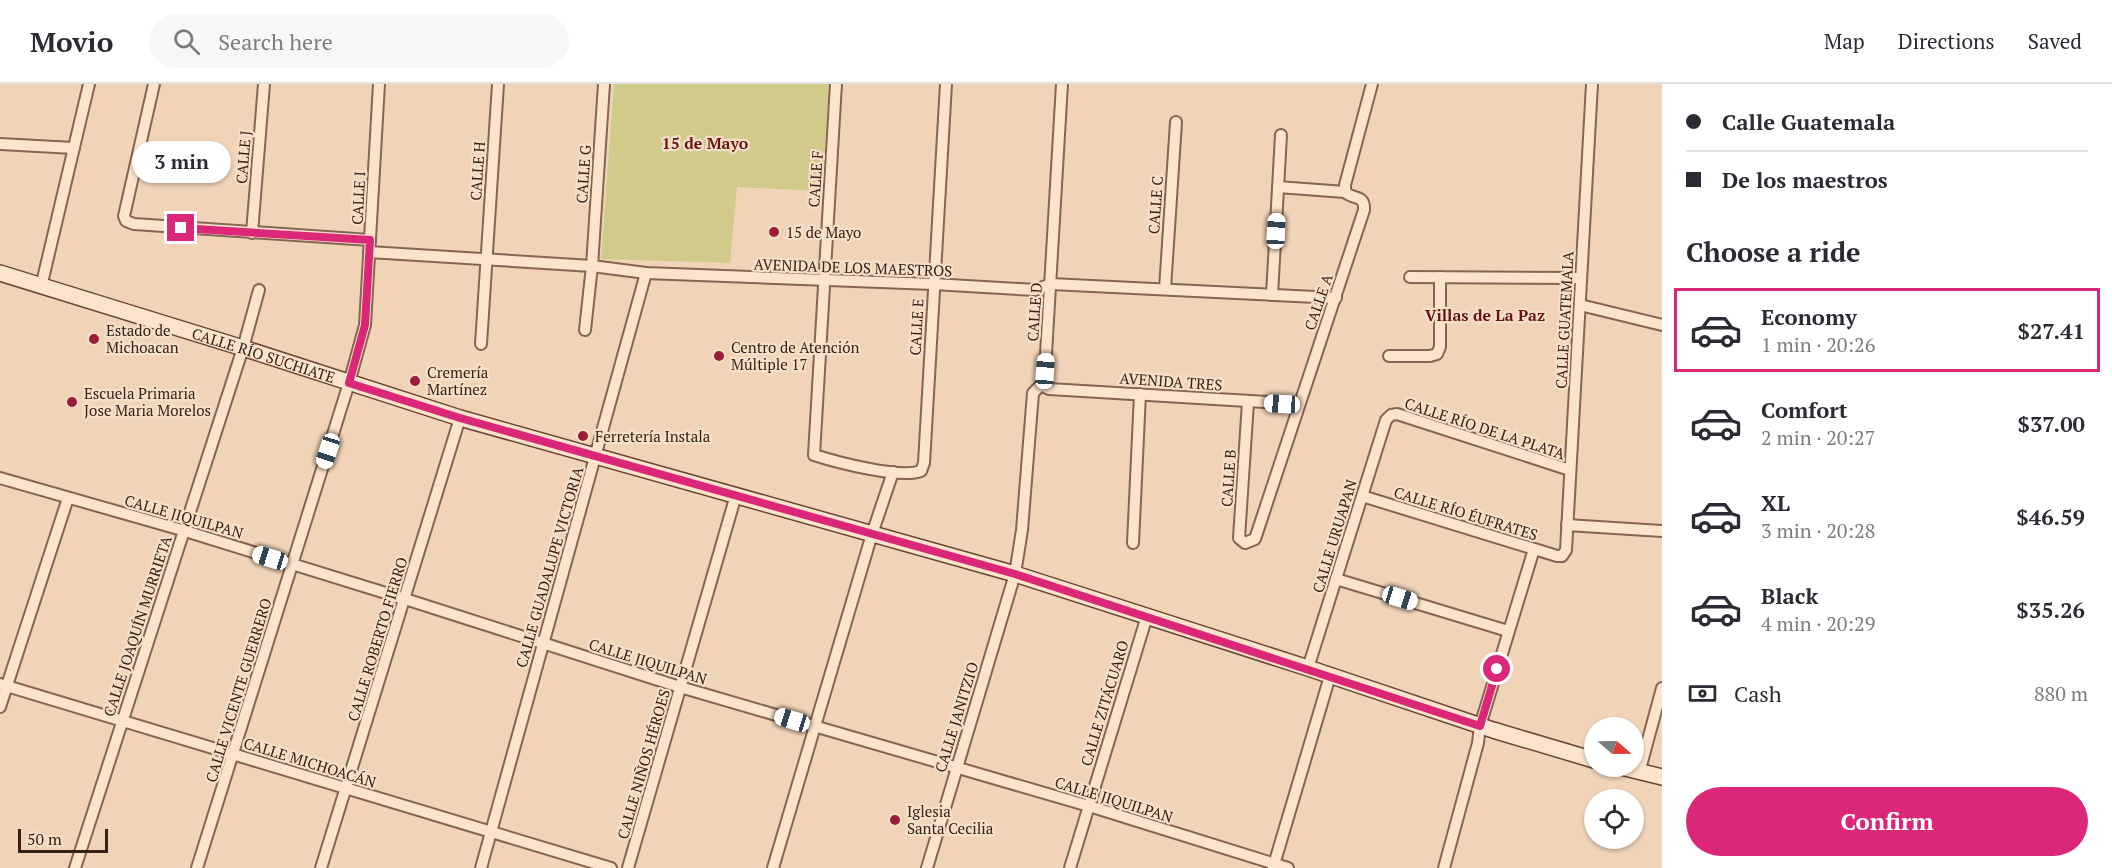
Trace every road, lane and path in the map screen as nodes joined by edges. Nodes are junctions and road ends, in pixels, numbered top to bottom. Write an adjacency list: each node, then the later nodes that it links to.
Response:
1 (89, 84): 15 (street)
2 (154, 84): 18 (street)
3 (264, 84): 18 (street, CALLE J)
4 (379, 84): 19 (street, CALLE I)
5 (498, 84): 21 (street, CALLE H)
6 (604, 84): 22 (street, CALLE G)
7 (836, 84): 28 (street, CALLE F)
8 (946, 84): 29 (street, CALLE E)
9 (1062, 84): 30 (street, CALLE D)
10 (1372, 84): 17 (street)
11 (1592, 84): 27 (street, CALLE GUATEMALA)
12 (1176, 122): 32 (street, CALLE C)
13 (1281, 135): 16 (street)
14 (0, 144): 15 (street)
15 (74, 148): 31 (street)
16 (1278, 187): 17 (street); 34 (street)
17 (1345, 192): 35 (street, CALLE A)
18 (252, 233): 19 (street)
19 (370, 240): 20 (street, CALLE I)
20 (369, 252): 21 (street, AVENIDA DE LOS MAESTROS); 42 (street, CALLE I)
21 (487, 259): 22 (street, AVENIDA DE LOS MAESTROS); 39 (street, CALLE H)
22 (592, 266): 24 (street, AVENIDA DE LOS MAESTROS); 38 (street, CALLE G)
23 (0, 273): 31 (main road, CALLE RÍO SUCHIATE)
24 (646, 273): 28 (street, AVENIDA DE LOS MAESTROS); 50 (street, CALLE GUADALUPE VICTORIA)
25 (1410, 277): 26 (street)
26 (1440, 277): 27 (street); 41 (street)
27 (1581, 278): 36 (street, CALLE GUATEMALA)
28 (823, 281): 29 (street, AVENIDA DE LOS MAESTROS); 49 (street, CALLE F)
29 (933, 284): 30 (street, AVENIDA DE LOS MAESTROS); 52 (street, CALLE E)
30 (1051, 284): 32 (street, AVENIDA DE LOS MAESTROS); 43 (street, CALLE D)
31 (41, 287): 40 (main road, CALLE RÍO SUCHIATE)
32 (1165, 289): 34 (street, AVENIDA DE LOS MAESTROS)
33 (259, 290): 40 (street, CALLE JOAQUÍN MURRIETA)
34 (1272, 295): 35 (street, AVENIDA DE LOS MAESTROS)
35 (1336, 298): 46 (street, CALLE A)
36 (1580, 305): 37 (street); 51 (street, CALLE GUATEMALA)
37 (1662, 325)
38 (585, 330)
39 (481, 344)
40 (243, 348): 42 (main road, CALLE RÍO SUCHIATE); 58 (street, CALLE JOAQUÍN MURRIETA)
41 (1389, 356)
42 (349, 383): 48 (main road, CALLE RÍO SUCHIATE); 65 (street, CALLE VICENTE GUERRERO)
43 (1041, 385): 44 (street, AVENIDA TRES); 66 (street, CALLE D)
44 (1140, 394): 45 (street, AVENIDA TRES); 62 (street)
45 (1248, 402): 46 (street, AVENIDA TRES); 61 (street, CALLE B)
46 (1299, 404): 61 (street, CALLE A)
47 (1391, 415): 51 (street, CALLE RÍO DE LA PLATA); 55 (street, CALLE URUAPAN)
48 (460, 418): 50 (main road, CALLE RÍO SUCHIATE); 68 (street, CALLE ROBERTO FIERRO)
49 (814, 455): 52 (street, CALLE E)
50 (595, 456): 54 (main road, CALLE RÍO SUCHIATE); 71 (street, CALLE GUADALUPE VICTORIA)
51 (1570, 470): 57 (street, CALLE GUATEMALA)
52 (893, 472): 60 (street)
53 (0, 478): 56 (street, CALLE JIQUILPAN)
54 (736, 495): 60 (main road, CALLE RÍO SUCHIATE); 75 (street, CALLE NIÑOS HÉROES)
55 (1362, 496): 63 (street, CALLE RÍO ÉUFRATES); 67 (street, CALLE URUAPAN)
56 (68, 498): 58 (street, CALLE JIQUILPAN); 74 (street)
57 (1567, 525): 59 (street); 64 (street, CALLE GUATEMALA)
58 (183, 531): 65 (street, CALLE JIQUILPAN); 78 (street, CALLE JOAQUÍN MURRIETA)
59 (1662, 531)
60 (872, 534): 66 (main road, CALLE RÍO SUCHIATE); 80 (street)
61 (1255, 539)
62 (1133, 543)
63 (1534, 549): 64 (street, CALLE RÍO ÉUFRATES); 70 (street)
64 (1562, 556)
65 (292, 565): 68 (street, CALLE JIQUILPAN); 81 (street, CALLE VICENTE GUERRERO)
66 (1015, 574): 69 (main road, CALLE RÍO SUCHIATE); 84 (street, CALLE JANITZIO)
67 (1336, 579): 70 (street); 72 (street, CALLE URUAPAN)
68 (405, 599): 71 (street, CALLE JIQUILPAN); 87 (street, CALLE ROBERTO FIERRO)
69 (1147, 616): 72 (main road, CALLE RÍO SUCHIATE); 88 (street, CALLE ZITÁCUARO)
70 (1508, 631): 79 (street)
71 (543, 644): 75 (street, CALLE JIQUILPAN); 89 (street, CALLE GUADALUPE VICTORIA)
72 (1308, 668): 73 (main road, CALLE RÍO SUCHIATE)
73 (1330, 676): 79 (main road, CALLE RÍO SUCHIATE); 90 (street)
74 (3, 685): 77 (street); 78 (street, CALLE MICHOACÁN)
75 (681, 687): 80 (street, CALLE JIQUILPAN); 96 (street, CALLE NIÑOS HÉROES)
76 (1662, 688): 82 (street)
77 (0, 707)
78 (122, 721): 81 (street, CALLE MICHOACÁN); 91 (street, CALLE JOAQUÍN MURRIETA)
79 (1480, 726): 83 (main road, CALLE RÍO SUCHIATE); 101 (street)
80 (815, 727): 84 (street, CALLE JIQUILPAN); 97 (street)
81 (233, 754): 87 (street, CALLE MICHOACÁN); 92 (street, CALLE VICENTE GUERRERO)
82 (1644, 755)
83 (1584, 757)
84 (956, 769): 88 (street, CALLE JIQUILPAN); 98 (street, CALLE JANITZIO)
85 (1644, 774): 86 (main road)
86 (1662, 777)
87 (346, 788): 89 (street, CALLE MICHOACÁN); 93 (street, CALLE ROBERTO FIERRO)
88 (1089, 806): 90 (street, CALLE JIQUILPAN); 99 (street, CALLE ZITÁCUARO)
89 (491, 832): 94 (street, CALLE GUADALUPE VICTORIA); 95 (street, CALLE MICHOACÁN)
90 (1274, 866): 100 (street, CALLE JIQUILPAN)
91 (75, 868)
92 (197, 868)
93 (321, 868)
94 (481, 868)
95 (611, 868)
96 (628, 868)
97 (773, 868)
98 (927, 868)
99 (1070, 868)
100 (1288, 868)
101 (1444, 868)

